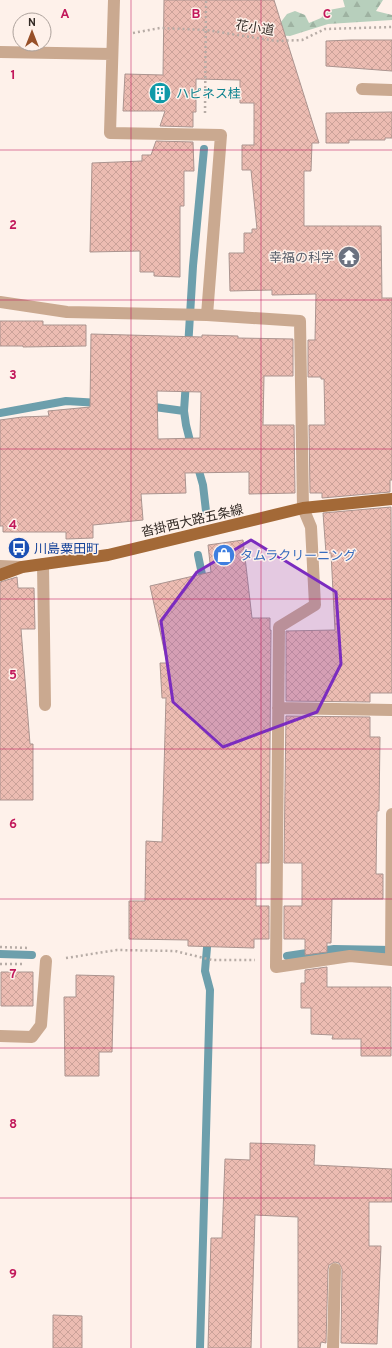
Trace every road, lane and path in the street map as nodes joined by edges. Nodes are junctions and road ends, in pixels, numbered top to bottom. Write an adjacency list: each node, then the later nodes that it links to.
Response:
1 (114, 0): 5 (street)
2 (206, 0): 4 (path)
3 (392, 27): 4 (path, 花小道)
4 (206, 30): 5 (path, 花小道); 10 (path)
5 (113, 37): 7 (street)
6 (0, 52): 7 (street)
7 (112, 54): 10 (street)
8 (362, 89): 9 (street)
9 (392, 90)
10 (205, 135): 12 (street)
11 (0, 302): 12 (street)
12 (207, 315): 14 (street)
13 (392, 499): 14 (main road, 沓掛西大路五条線)
14 (303, 508): 15 (main road, 沓掛西大路五条線); 20 (street)
15 (43, 564): 17 (main road, 沓掛西大路五条線); 19 (street)
16 (0, 566): 17 (street)
17 (22, 567): 18 (main road, 沓掛西大路五条線)
18 (0, 575)
19 (45, 705)
20 (278, 708): 21 (street); 27 (street)
21 (392, 710)
22 (392, 814): 25 (street)
23 (0, 947): 24 (path)
24 (31, 948)
25 (391, 960): 27 (street)
26 (46, 961): 27 (path); 28 (street)
27 (276, 963)
28 (0, 1036)
29 (335, 1269): 30 (street)
30 (333, 1348)

